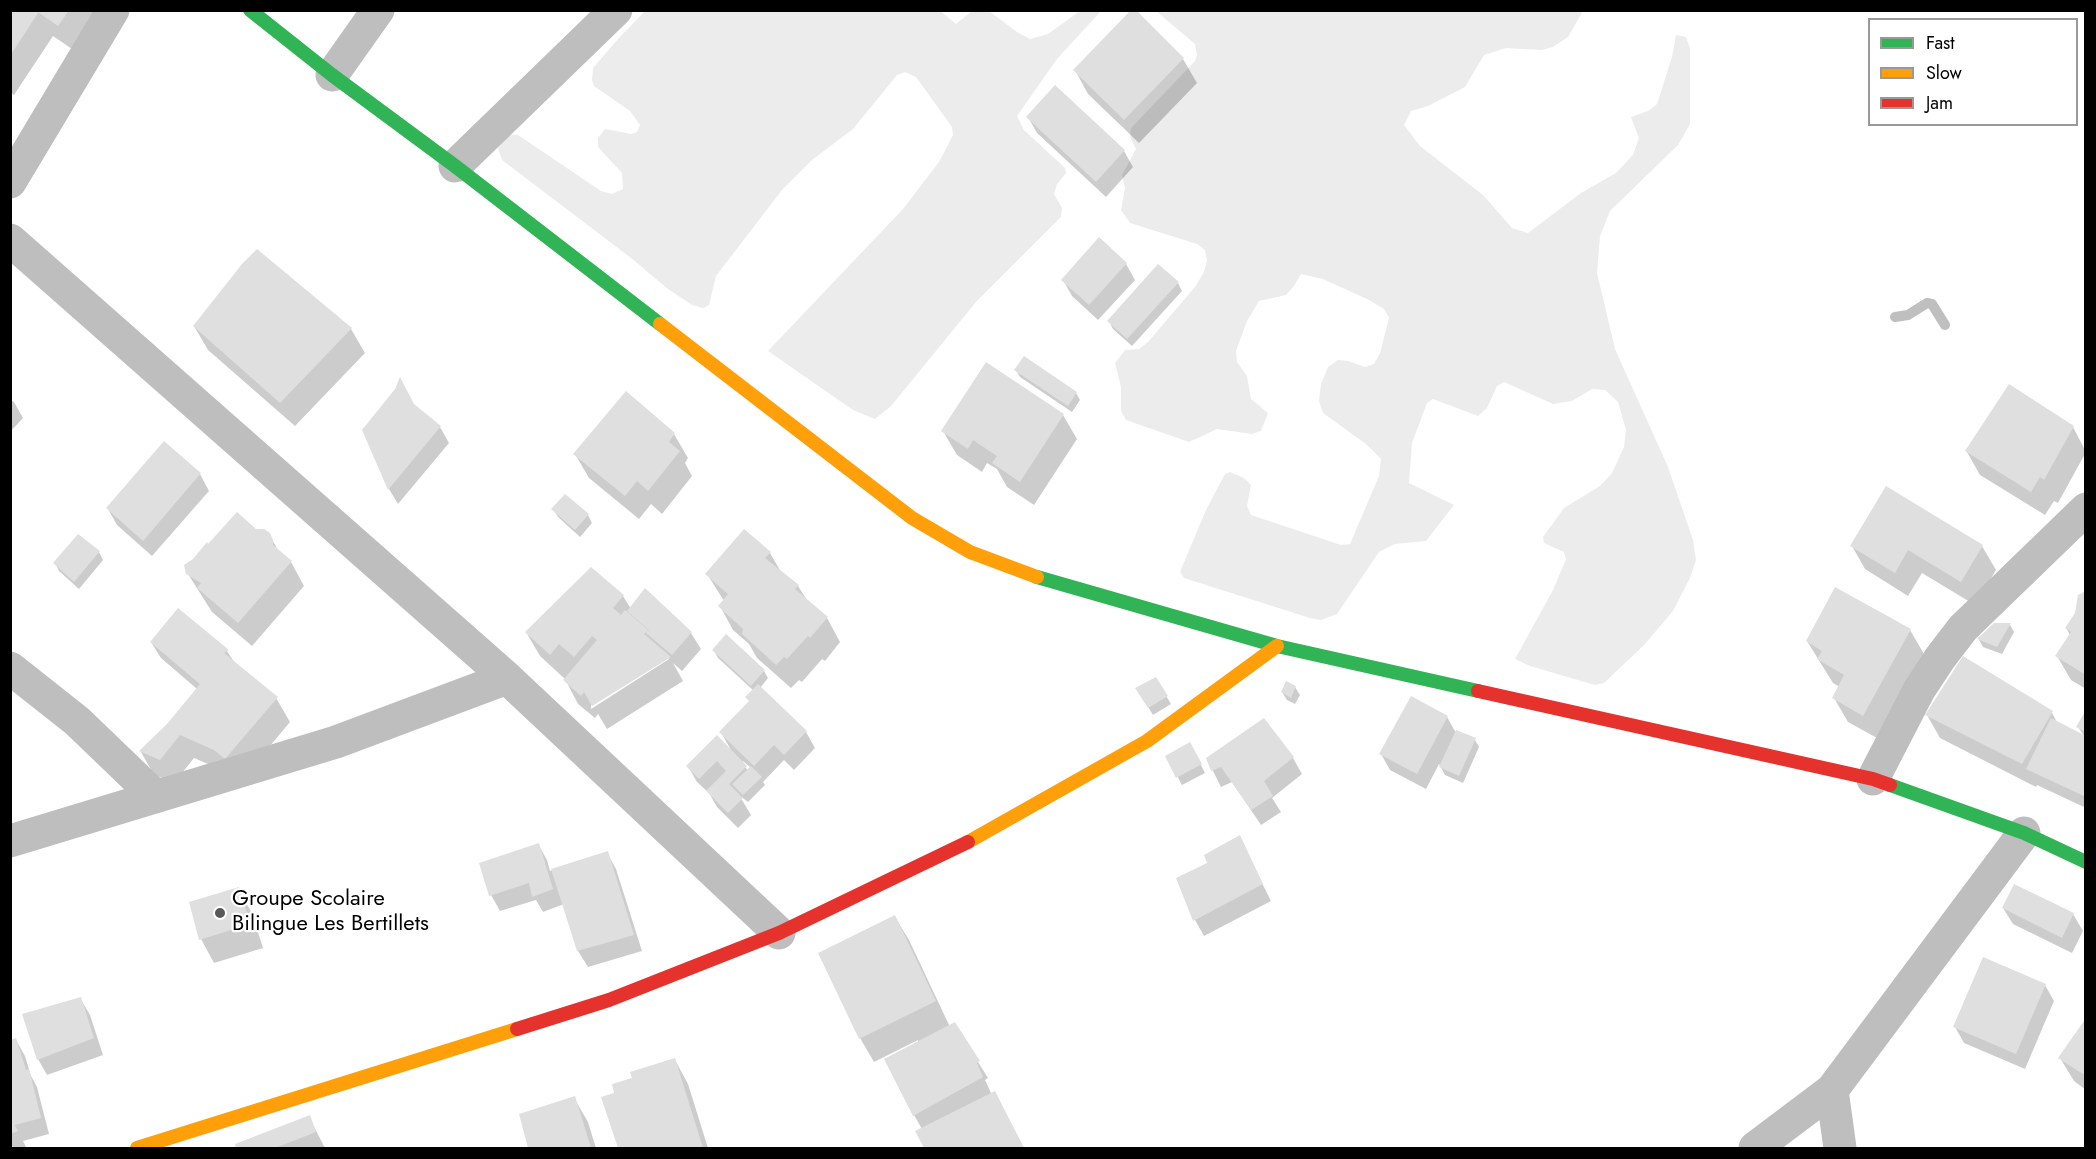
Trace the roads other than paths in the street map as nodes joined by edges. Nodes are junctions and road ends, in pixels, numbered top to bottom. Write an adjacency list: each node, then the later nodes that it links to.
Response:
1 (113, 10): 7 (street)
2 (250, 10): 5 (main road)
3 (378, 10): 5 (street)
4 (616, 10): 6 (street)
5 (332, 75): 6 (main road)
6 (455, 166): 10 (main road)
7 (10, 182)
8 (10, 240): 12 (street)
9 (2085, 509): 13 (street)
10 (1277, 646): 13 (main road); 18 (main road)
11 (10, 668): 14 (street)
12 (507, 678): 14 (street); 18 (street)
13 (1873, 780): 15 (main road)
14 (155, 796): 16 (street)
15 (2024, 833): 17 (main road); 19 (street)
16 (10, 841)
17 (2085, 862)
18 (779, 933): 20 (main road)
19 (1832, 1090): 21 (street); 22 (street)
20 (137, 1149)
21 (1755, 1149)
22 (1840, 1149)

